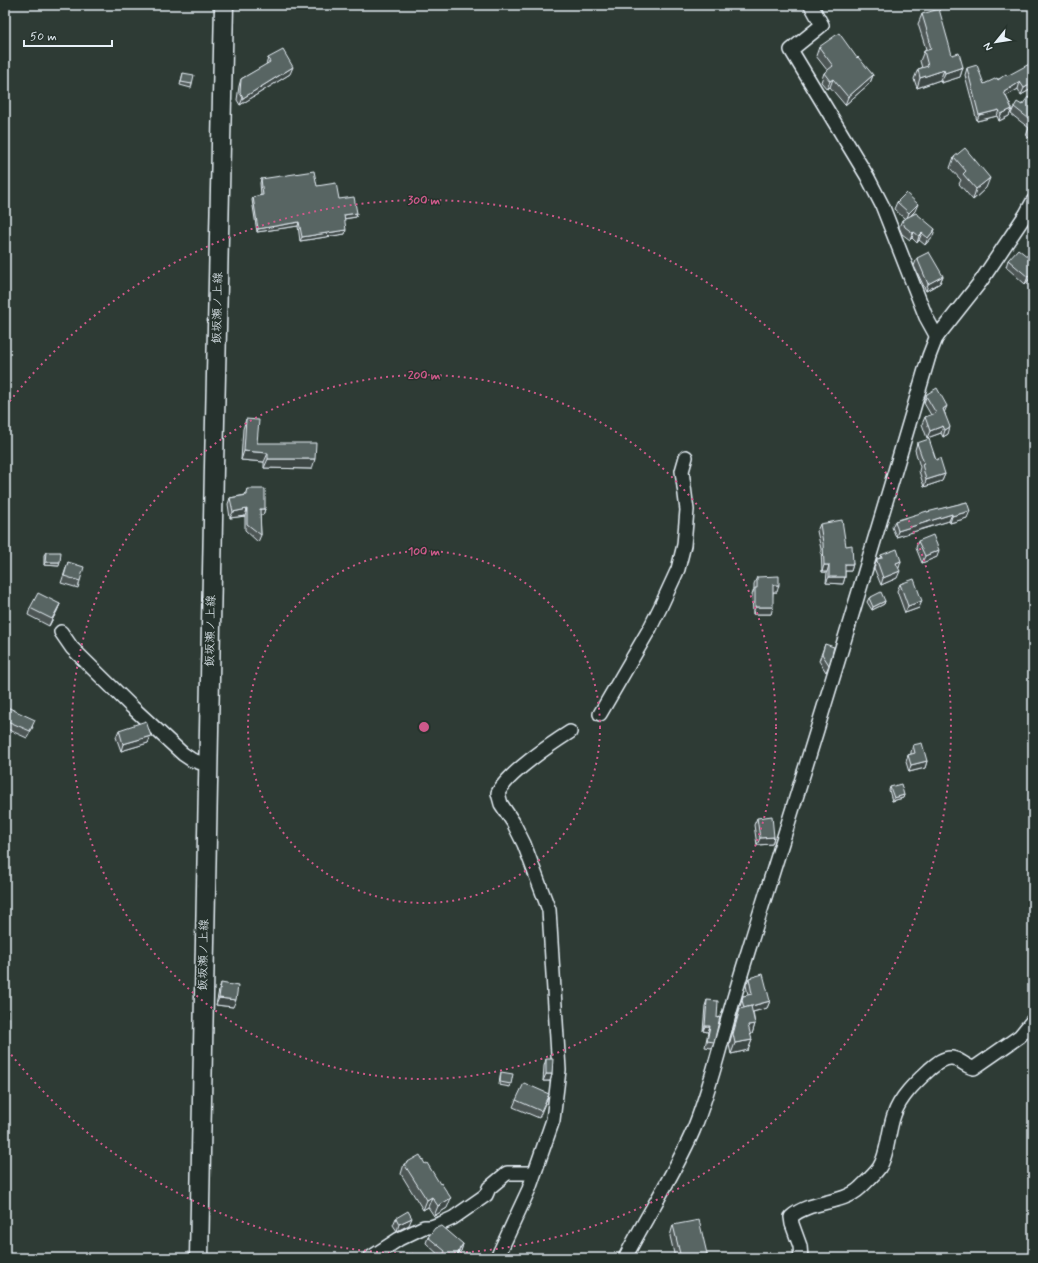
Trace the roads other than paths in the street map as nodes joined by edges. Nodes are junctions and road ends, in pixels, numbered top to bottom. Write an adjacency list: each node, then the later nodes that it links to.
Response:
1 (224, 5): 9 (main road, 飯坂瀬ノ上線)
2 (811, 5): 4 (street)
3 (1033, 201): 4 (street)
4 (937, 337): 15 (street)
5 (686, 457): 7 (street)
6 (61, 632): 9 (street)
7 (600, 714)
8 (570, 732): 11 (street)
9 (208, 765): 12 (main road, 飯坂瀬ノ上線)
10 (1033, 1020): 16 (street)
11 (534, 1173): 13 (street); 14 (street)
12 (202, 1256)
13 (370, 1258)
14 (497, 1258)
15 (625, 1258)
16 (801, 1258)

